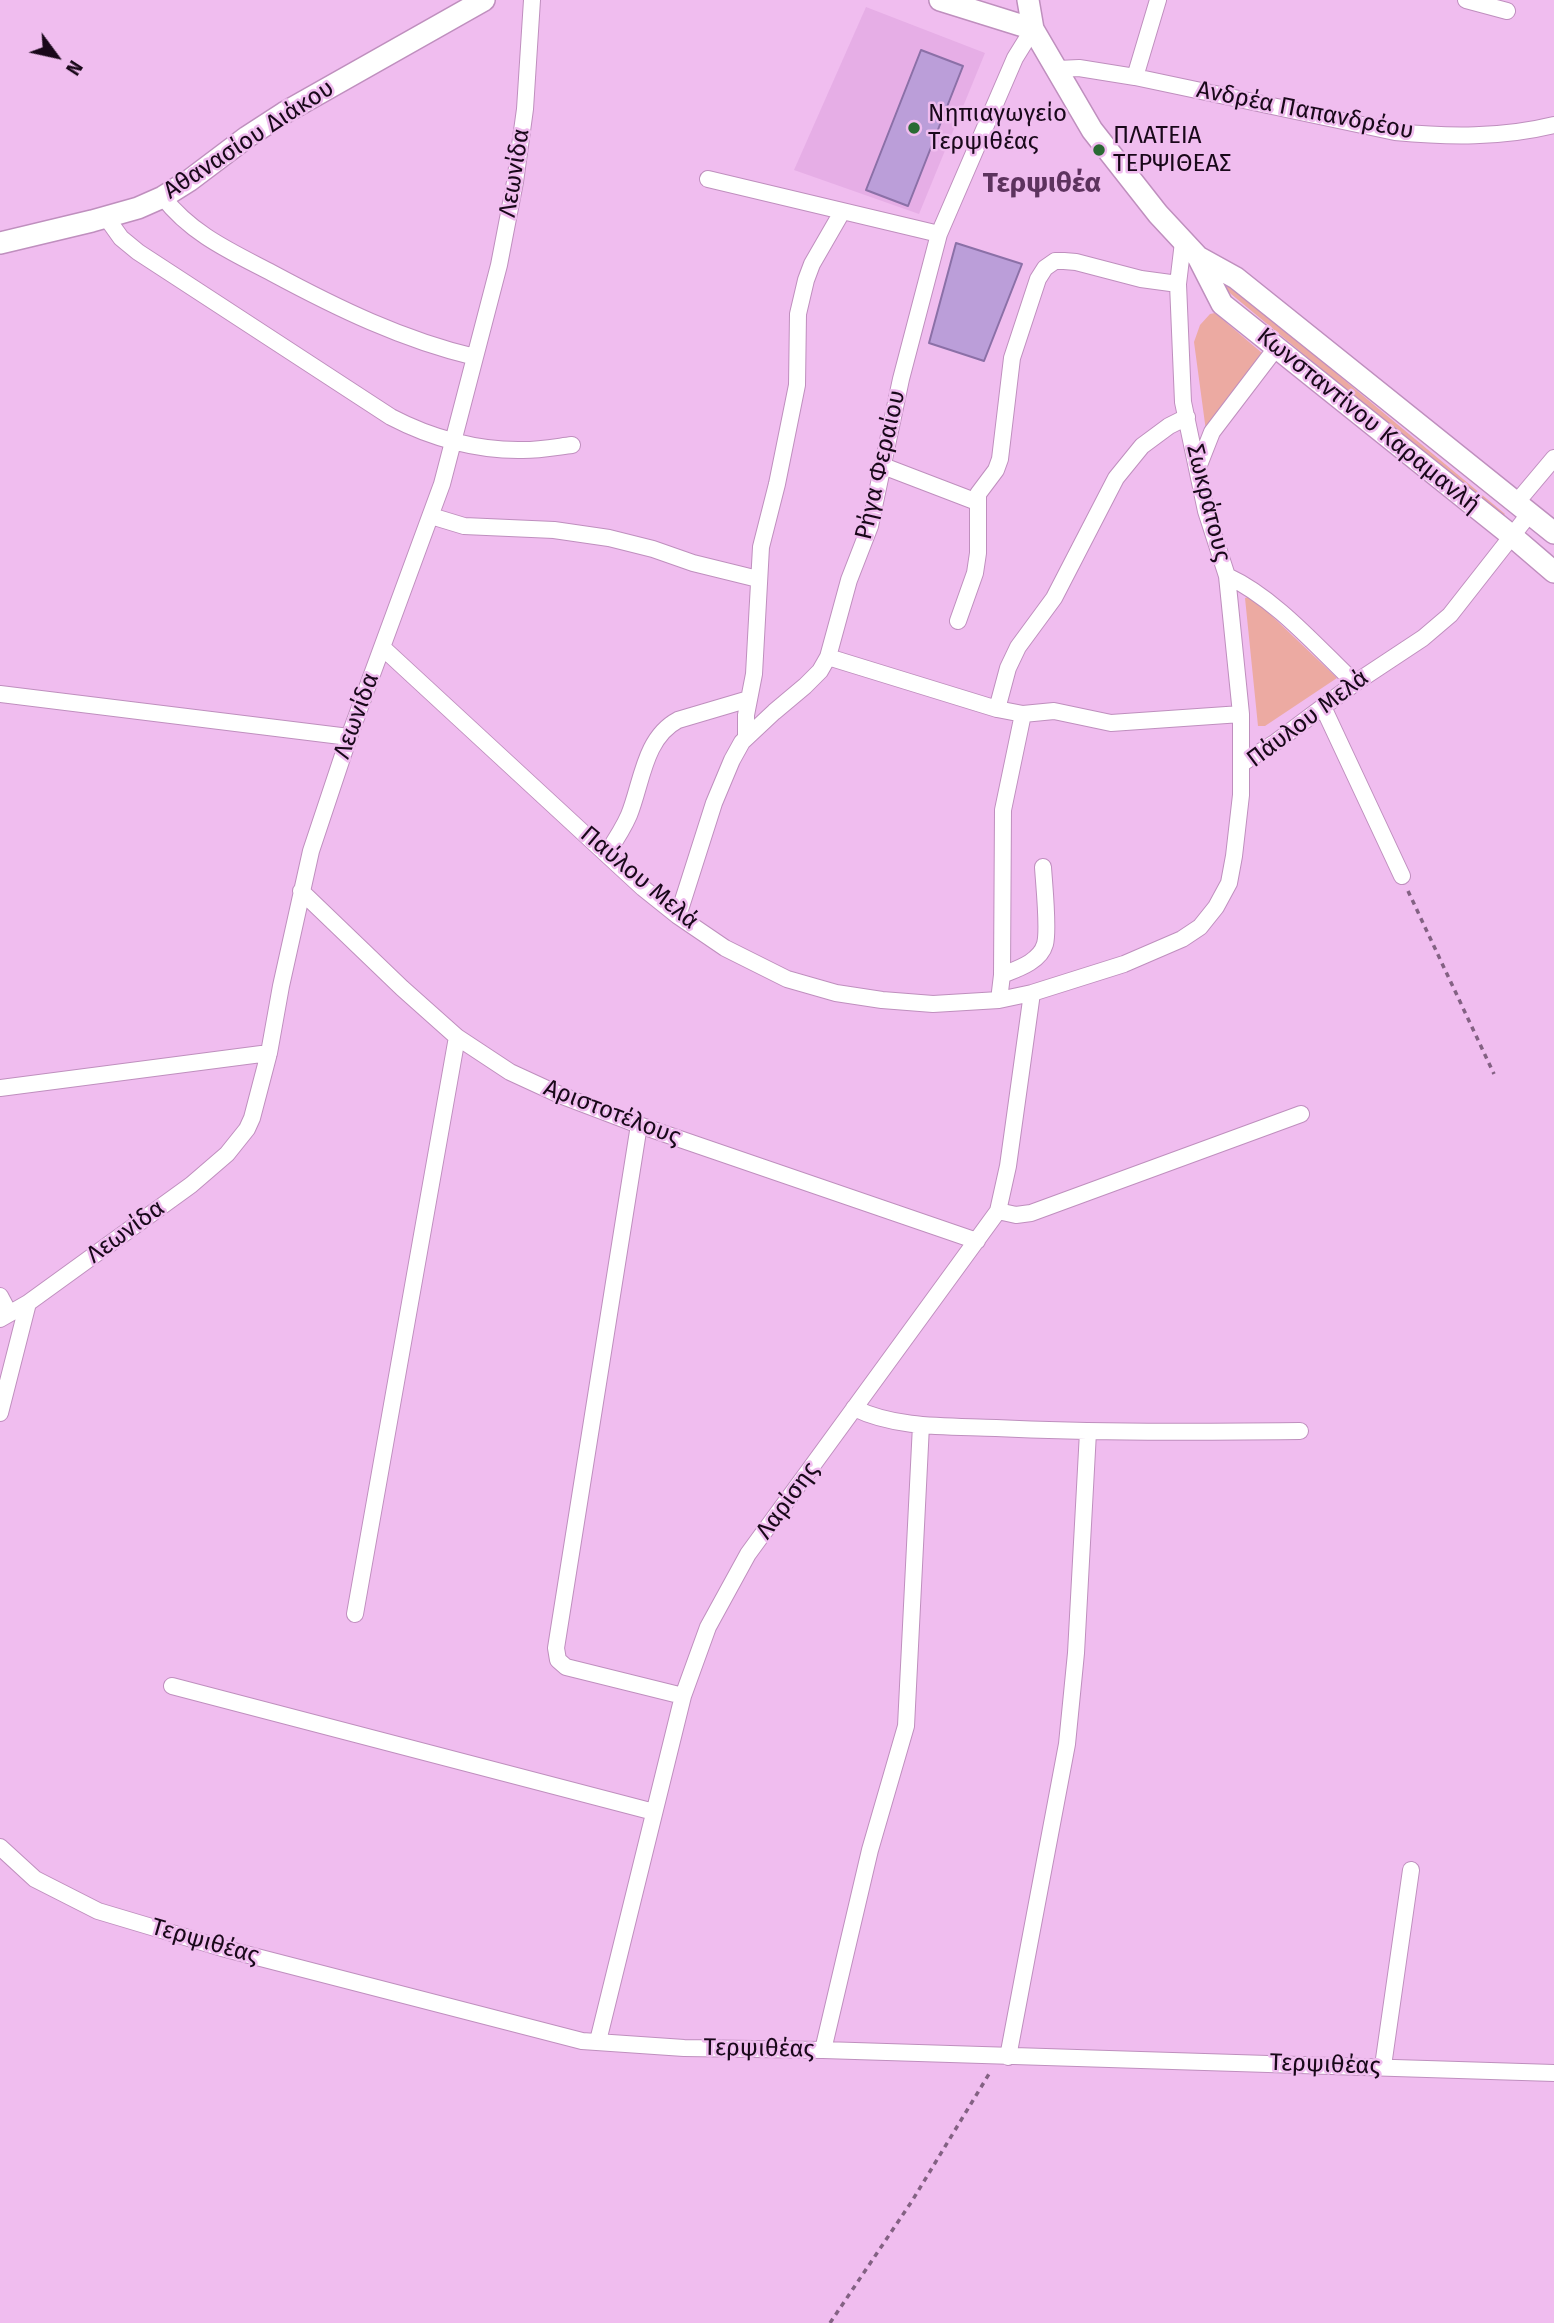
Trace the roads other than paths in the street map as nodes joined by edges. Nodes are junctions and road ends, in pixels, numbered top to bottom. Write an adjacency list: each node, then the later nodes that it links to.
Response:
1 (484, 0): 13 (street, Αθανασίου Διάκου)
2 (532, 0): 21 (street, Λεωνίδα)
3 (940, 0): 8 (street)
4 (1028, 0): 8 (street, Κωνσταντίνου Καραμανλή)
5 (1158, 0): 10 (street)
6 (1466, 0): 7 (street)
7 (1507, 10)
8 (1033, 29): 9 (street, Κωνσταντίνου Καραμανλή); 16 (street, Ρήγα Φεραίου)
9 (1058, 69): 10 (street, Ανδρέα Παπανδρέου); 18 (street, Κωνσταντίνου Καραμανλή)
10 (1135, 77): 11 (street, Ανδρέα Παπανδρέου)
11 (1554, 125)
12 (708, 179): 14 (street)
13 (163, 197): 15 (street, Αθανασίου Διάκου); 21 (street)
14 (842, 212): 16 (street); 35 (street)
15 (106, 217): 17 (street, Αθανασίου Διάκου); 23 (street)
16 (939, 234): 26 (street, Ρήγα Φεραίου)
17 (0, 243)
18 (1191, 250): 19 (street, Σωκράτους); 20 (street, Κωνσταντίνου Καραμανλή); 29 (street, Κωνσταντίνου Καραμανλή)
19 (1178, 284): 22 (street, Σωκράτους); 28 (street)
20 (1276, 348): 27 (street); 32 (street, Κωνσταντίνου Καραμανλή)
21 (475, 358): 23 (street, Λεωνίδα)
22 (1187, 417): 27 (street, Σωκράτους); 43 (street)
23 (454, 441): 24 (street); 30 (street, Λεωνίδα)
24 (572, 445)
25 (1554, 458): 29 (street, Πάυλου Μελά)
26 (883, 466): 28 (street); 38 (street, Ρήγα Φεραίου)
27 (1198, 468): 34 (street, Σωκράτους)
28 (977, 502): 36 (street)
29 (1523, 508): 31 (street, Κωνσταντίνου Καραμανλή); 32 (street, Πάυλου Μελά)
30 (432, 516): 35 (street); 37 (street, Λεωνίδα)
31 (1554, 533)
32 (1512, 536): 33 (street, Κωνσταντίνου Καραμανλή); 39 (street, Πάυλου Μελά)
33 (1554, 572)
34 (1227, 576): 39 (street); 45 (street, Σωκράτους)
35 (758, 579): 41 (street)
36 (958, 621)
37 (383, 648): 46 (street, Λεωνίδα); 49 (street, Παύλου Μελά)
38 (828, 657): 43 (street); 47 (street, Ρήγα Φεραίου)
39 (1355, 682): 42 (street, Πάυλου Μελά)
40 (0, 694): 46 (street)
41 (749, 699): 47 (street); 49 (street)
42 (1323, 708): 48 (street, Πάυλου Μελά); 51 (street)
43 (997, 709): 44 (street)
44 (1023, 714): 45 (street); 54 (street)
45 (1241, 714): 48 (street, Σωκράτους)
46 (349, 737): 52 (street, Λεωνίδα)
47 (746, 738): 53 (street, Ρήγα Φεραίου)
48 (1241, 764): 55 (street, Πάυλου Μελά)
49 (607, 853): 53 (street, Παύλου Μελά)
50 (1043, 867): 54 (street)
51 (1402, 876)
52 (302, 891): 57 (street, Αριστοτέλους); 58 (street, Λεωνίδα)
53 (678, 916): 56 (street, Παύλου Μελά)
54 (1002, 975): 56 (street)
55 (1032, 993): 56 (street, Παύλου Μελά); 62 (street, Λαρίσης)
56 (999, 1000)
57 (457, 1037): 61 (street, Αριστοτέλους); 72 (street)
58 (270, 1053): 59 (street); 65 (street, Λεωνίδα)
59 (0, 1088)
60 (1301, 1114): 62 (street)
61 (639, 1125): 63 (street, Αριστοτέλους); 74 (street)
62 (998, 1211): 63 (street, Λαρίσης)
63 (977, 1241): 67 (street, Λαρίσης)
64 (0, 1296): 66 (street)
65 (28, 1303): 66 (street, Λεωνίδα); 68 (street)
66 (4, 1316)
67 (855, 1408): 69 (street); 74 (street, Λαρίσης)
68 (0, 1413)
69 (920, 1425): 71 (street); 79 (street)
70 (1300, 1431): 71 (street)
71 (1087, 1432): 80 (street)
72 (355, 1614)
73 (173, 1686): 75 (street)
74 (683, 1696): 75 (street, Λαρίσης)
75 (653, 1812): 78 (street, Λαρίσης)
76 (0, 1847): 78 (street, Τερψιθέας)
77 (1411, 1870): 81 (street)
78 (598, 2041): 79 (street, Τερψιθέας)
79 (823, 2050): 80 (street, Τερψιθέας)
80 (1003, 2056): 81 (street, Τερψιθέας)
81 (1383, 2066): 82 (street, Τερψιθέας)
82 (1554, 2073)

